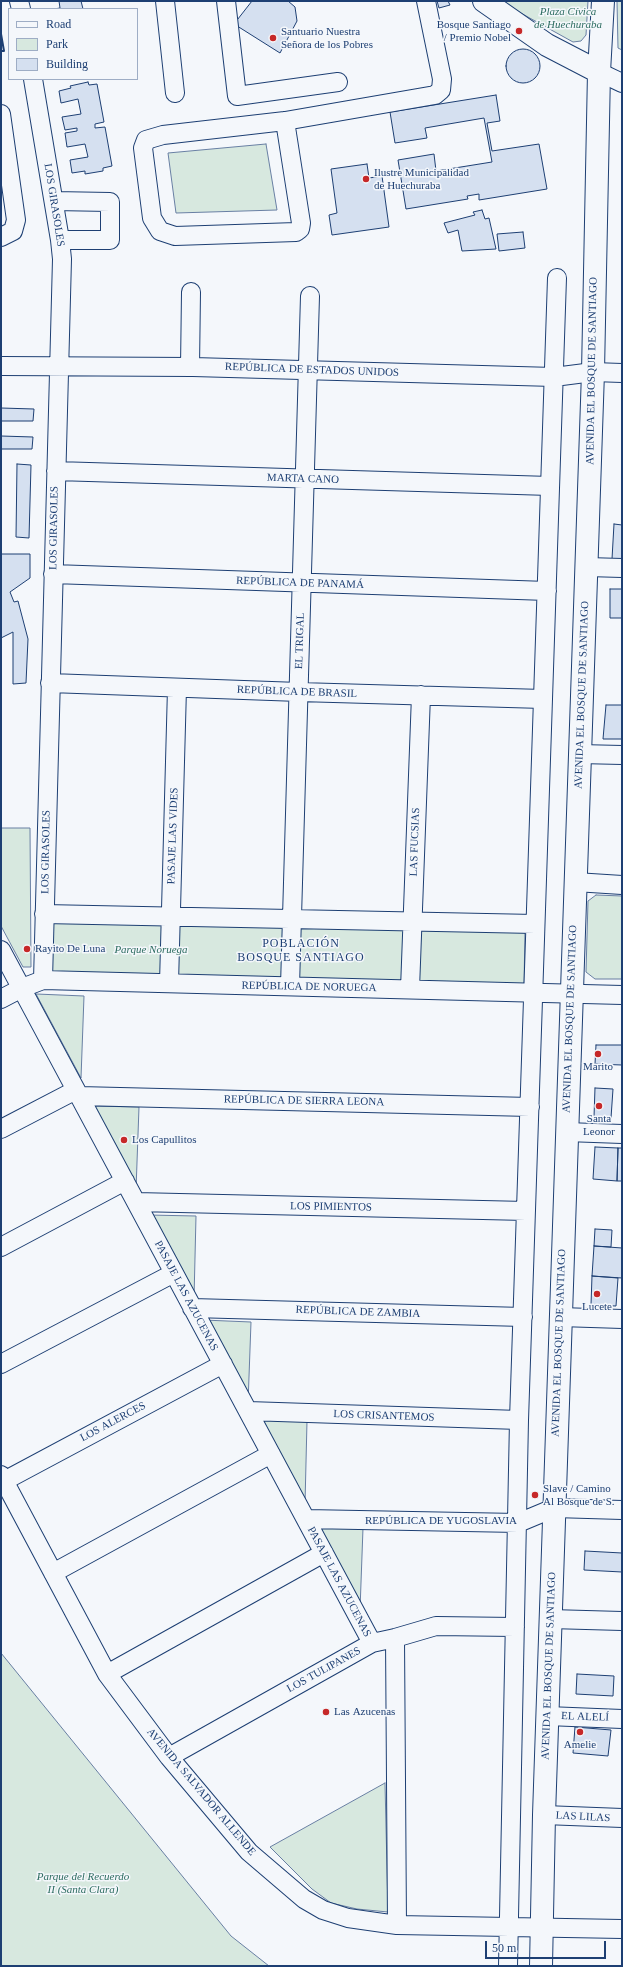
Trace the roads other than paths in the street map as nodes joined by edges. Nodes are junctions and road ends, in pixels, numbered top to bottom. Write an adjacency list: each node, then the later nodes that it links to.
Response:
1 (165, 1): 10 (street)
2 (226, 1): 8 (street)
3 (426, 1): 12 (street)
4 (484, 1): 6 (main road)
5 (603, 1): 6 (main road, AVENIDA EL BOSQUE DE SANTIAGO)
6 (599, 72): 9 (street); 23 (main road, AVENIDA EL BOSQUE DE SANTIAGO)
7 (33, 80): 13 (street, LOS GIRASOLES)
8 (338, 82)
9 (622, 83)
10 (176, 93)
11 (1, 114): 14 (street)
12 (285, 121): 12 (street)
13 (54, 201): 15 (street, LOS GIRASOLES); 15 (street)
14 (1, 237)
15 (60, 240): 20 (street, LOS GIRASOLES)
16 (557, 278): 25 (street)
17 (190, 292): 21 (street)
18 (310, 296): 22 (street, EL TRIGAL)
19 (1, 366): 20 (street, REPÚBLICA DE ESTADOS UNIDOS)
20 (58, 367): 21 (street, REPÚBLICA DE ESTADOS UNIDOS); 26 (street, LOS GIRASOLES)
21 (190, 367): 22 (street, REPÚBLICA DE ESTADOS UNIDOS)
22 (308, 370): 25 (street, REPÚBLICA DE ESTADOS UNIDOS); 27 (street, EL TRIGAL)
23 (593, 372): 24 (street, REPÚBLICA DE ESTADOS UNIDOS); 25 (street, REPÚBLICA DE ESTADOS UNIDOS); 29 (main road, AVENIDA EL BOSQUE DE SANTIAGO)
24 (622, 373)
25 (554, 378): 28 (street)
26 (56, 472): 27 (street, MARTA CANO); 31 (street, LOS GIRASOLES)
27 (305, 479): 28 (street, MARTA CANO); 32 (street, EL TRIGAL)
28 (550, 486): 33 (street)
29 (587, 567): 30 (street); 39 (main road, AVENIDA EL BOSQUE DE SANTIAGO)
30 (622, 568)
31 (53, 574): 32 (street, REPÚBLICA DE PANAMÁ); 34 (street, LOS GIRASOLES)
32 (302, 583): 33 (street, REPÚBLICA DE PANAMÁ); 36 (street, EL TRIGAL)
33 (547, 591): 38 (street)
34 (50, 683): 35 (street, REPÚBLICA DE BRASIL); 43 (street, LOS GIRASOLES)
35 (177, 688): 36 (street, REPÚBLICA DE BRASIL); 44 (street, PASAJE LAS VIDES)
36 (299, 692): 37 (street, REPÚBLICA DE BRASIL); 45 (street, EL TRIGAL)
37 (421, 695): 38 (street, REPÚBLICA DE BRASIL); 46 (street, LAS FUCSIAS)
38 (543, 699): 47 (street)
39 (579, 754): 40 (street); 41 (main road, AVENIDA EL BOSQUE DE SANTIAGO)
40 (622, 755)
41 (575, 882): 42 (street); 55 (main road, AVENIDA EL BOSQUE DE SANTIAGO)
42 (622, 886)
43 (44, 914): 44 (street); 49 (street, LOS GIRASOLES)
44 (171, 916): 45 (street); 50 (street, PASAJE LAS VIDES)
45 (292, 918): 46 (street); 51 (street, EL TRIGAL)
46 (413, 921): 47 (street); 53 (street, LAS FUCSIAS)
47 (535, 924): 54 (street)
48 (1, 950): 52 (street, PASAJE LAS AZUCENAS)
49 (43, 980): 50 (street, REPÚBLICA DE NORUEGA); 52 (street, REPÚBLICA DE NORUEGA)
50 (169, 983): 51 (street, REPÚBLICA DE NORUEGA)
51 (290, 986): 53 (street, REPÚBLICA DE NORUEGA)
52 (22, 988): 57 (street, REPÚBLICA DE NORUEGA); 58 (street, PASAJE LAS AZUCENAS)
53 (410, 989): 54 (street, REPÚBLICA DE NORUEGA)
54 (533, 992): 55 (street, REPÚBLICA DE NORUEGA); 59 (street)
55 (571, 993): 56 (street, REPÚBLICA DE NORUEGA); 61 (main road, AVENIDA EL BOSQUE DE SANTIAGO)
56 (622, 995)
57 (1, 999)
58 (78, 1093): 59 (street, REPÚBLICA DE SIERRA LEONA); 60 (street, REPÚBLICA DE SIERRA LEONA); 63 (street, PASAJE LAS AZUCENAS)
59 (530, 1106): 65 (street)
60 (1, 1129)
61 (566, 1132): 62 (street); 70 (main road, AVENIDA EL BOSQUE DE SANTIAGO)
62 (622, 1134)
63 (124, 1181): 64 (street, PASAJE LAS AZUCENAS); 66 (street)
64 (136, 1202): 65 (street, LOS PIMIENTOS); 67 (street, PASAJE LAS AZUCENAS)
65 (526, 1211): 69 (street)
66 (1, 1247)
67 (174, 1273): 68 (street, PASAJE LAS AZUCENAS); 72 (street)
68 (192, 1308): 69 (street, REPÚBLICA DE ZAMBIA); 73 (street, PASAJE LAS AZUCENAS)
69 (523, 1317): 75 (street)
70 (560, 1317): 71 (street); 78 (main road, AVENIDA EL BOSQUE DE SANTIAGO)
71 (622, 1319)
72 (1, 1364)
73 (222, 1364): 74 (street, PASAJE LAS AZUCENAS); 77 (street, LOS ALERCES)
74 (248, 1411): 75 (street, LOS CRISANTEMOS); 76 (street, PASAJE LAS AZUCENAS)
75 (519, 1420): 81 (street)
76 (271, 1454): 80 (street, PASAJE LAS AZUCENAS); 83 (street)
77 (2, 1478): 83 (street, AVENIDA SALVADOR ALLENDE)
78 (554, 1508): 79 (street, REPÚBLICA DE YUGOSLAVIA); 81 (street, REPÚBLICA DE YUGOSLAVIA); 84 (main road, AVENIDA EL BOSQUE DE SANTIAGO)
79 (622, 1510)
80 (306, 1519): 81 (street, REPÚBLICA DE YUGOSLAVIA); 82 (street, PASAJE LAS AZUCENAS)
81 (518, 1523): 86 (street)
82 (324, 1553): 88 (street, PASAJE LAS AZUCENAS); 89 (street)
83 (52, 1573): 89 (street, AVENIDA SALVADOR ALLENDE)
84 (550, 1619): 85 (street); 90 (main road, AVENIDA EL BOSQUE DE SANTIAGO)
85 (622, 1621)
86 (515, 1627): 87 (street, LOS TULIPANES); 96 (street)
87 (395, 1638): 88 (street, LOS TULIPANES); 95 (street)
88 (372, 1643): 92 (street, LOS TULIPANES)
89 (107, 1674): 92 (street, AVENIDA SALVADOR ALLENDE)
90 (547, 1716): 91 (street, EL ALELÍ); 93 (main road, AVENIDA EL BOSQUE DE SANTIAGO)
91 (622, 1719)
92 (169, 1757): 95 (street, AVENIDA SALVADOR ALLENDE)
93 (544, 1815): 94 (street, LAS LILAS); 97 (main road, AVENIDA EL BOSQUE DE SANTIAGO)
94 (622, 1818)
95 (397, 1925): 96 (street, AVENIDA SALVADOR ALLENDE)
96 (509, 1926): 97 (street, AVENIDA SALVADOR ALLENDE); 99 (street)
97 (543, 1926): 98 (street, AVENIDA SALVADOR ALLENDE); 100 (main road, AVENIDA EL BOSQUE DE SANTIAGO)
98 (622, 1929)
99 (508, 1966)
100 (541, 1966)

